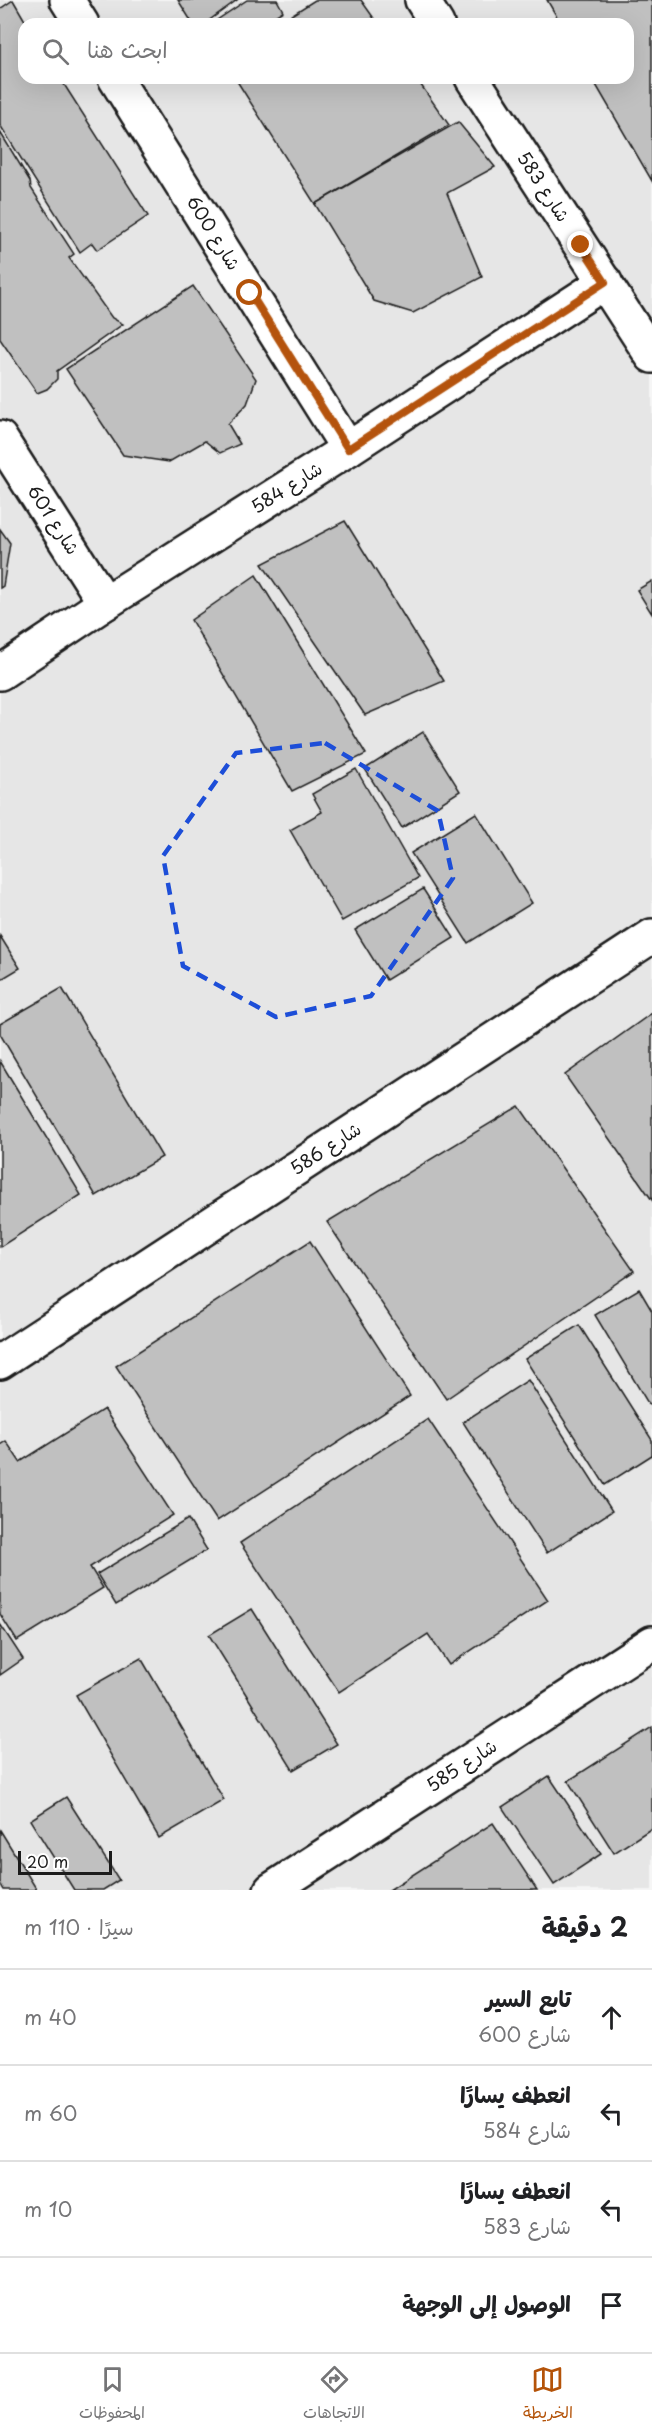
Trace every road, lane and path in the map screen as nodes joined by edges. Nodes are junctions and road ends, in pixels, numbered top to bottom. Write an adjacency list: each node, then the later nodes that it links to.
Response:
1 (67, 0): 3 (street)
2 (422, 0): 4 (street)
3 (78, 18)
4 (433, 18)
5 (120, 84): 10 (street, شارع 600)
6 (476, 84): 7 (street, شارع 583)
7 (605, 282): 8 (street, شارع 583); 10 (street, شارع 584)
8 (652, 356)
9 (0, 438): 11 (street, شارع 601)
10 (348, 449): 11 (street, شارع 584)
11 (105, 603): 12 (street, شارع 584)
12 (0, 673)
13 (652, 936): 14 (street, شارع 586)
14 (0, 1362)
15 (652, 1642): 16 (street, شارع 585)
16 (271, 1890)

